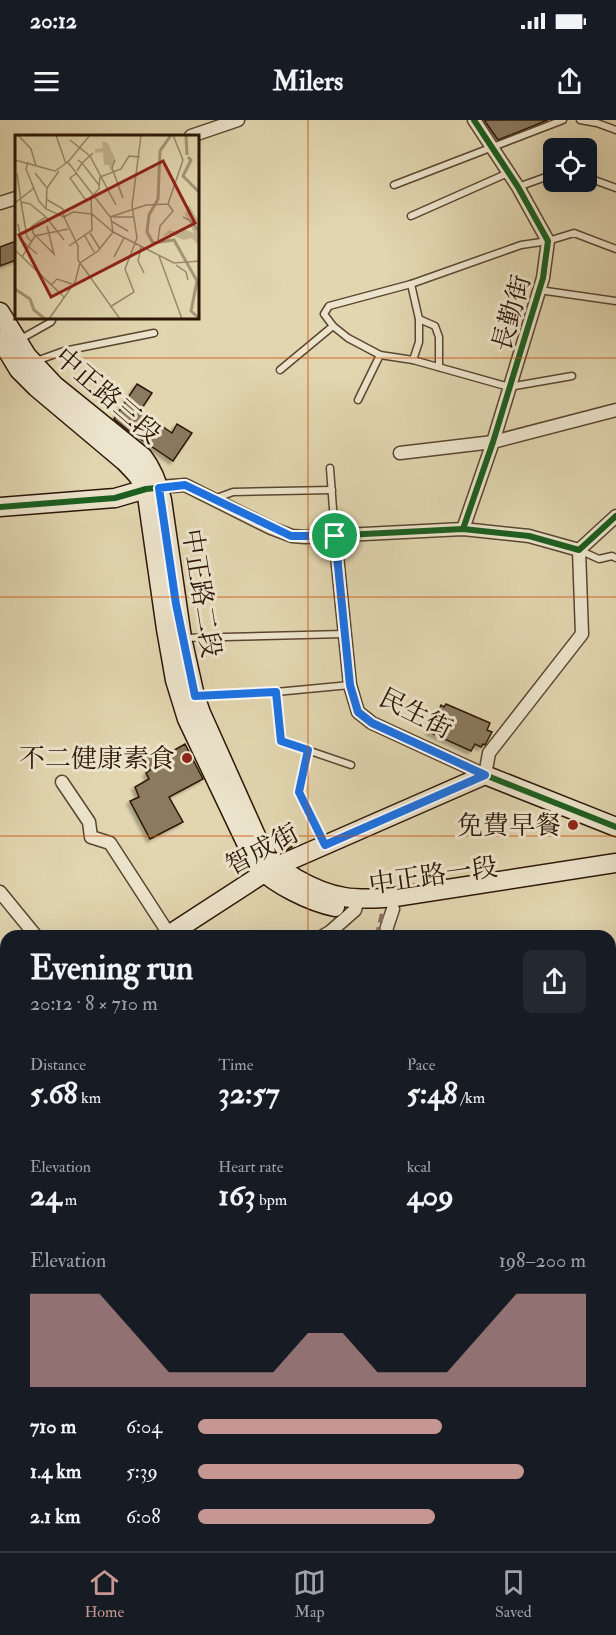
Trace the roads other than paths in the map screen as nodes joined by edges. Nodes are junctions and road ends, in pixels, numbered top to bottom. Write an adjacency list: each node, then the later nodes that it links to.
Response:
1 (238, 120): 6 (street)
2 (474, 120): 7 (street)
3 (564, 120): 7 (lane)
4 (580, 120): 5 (lane)
5 (616, 130)
6 (194, 135)
7 (492, 147): 8 (street); 11 (lane)
8 (508, 173): 12 (street); 16 (lane)
9 (543, 178): 12 (lane)
10 (597, 181): 13 (lane)
11 (394, 185)
12 (518, 187): 17 (street)
13 (616, 188)
14 (15, 198): 15 (street)
15 (0, 203)
16 (411, 216)
17 (548, 241): 18 (lane); 19 (lane); 20 (street, 長勤街)
18 (616, 249)
19 (411, 284): 23 (lane); 25 (lane)
20 (539, 290): 21 (lane); 34 (street, 長勤街)
21 (616, 301)
22 (0, 312): 27 (main road, 中正路三段)
23 (419, 319): 29 (lane); 31 (lane)
24 (52, 320): 27 (lane)
25 (333, 326): 28 (lane); 32 (lane)
26 (154, 333): 30 (lane)
27 (9, 340): 30 (main road, 中正路三段); 40 (main road, 中正路三段)
28 (380, 355): 29 (lane); 35 (lane)
29 (413, 360): 31 (lane)
30 (33, 363): 40 (main road, 中正路三段)
31 (439, 367): 34 (lane)
32 (280, 370)
33 (572, 376): 34 (lane)
34 (509, 387): 37 (street, 長勤街)
35 (358, 400)
36 (616, 410): 37 (street)
37 (493, 442): 38 (street); 45 (street, 長勤街)
38 (400, 453)
39 (330, 468): 41 (lane)
40 (152, 488): 42 (street); 43 (main road); 50 (main road, 中正路二段); 53 (main road, 中正路二段)
41 (332, 490): 42 (lane); 46 (lane)
42 (213, 500): 46 (street)
43 (0, 507)
44 (616, 516): 47 (street)
45 (463, 530): 46 (street); 47 (street)
46 (335, 536): 49 (street, 民生街)
47 (579, 550): 48 (lane); 56 (street)
48 (616, 558)
49 (344, 634): 50 (lane); 51 (street, 民生街)
50 (182, 638): 53 (main road, 中正路二段)
51 (350, 685): 52 (lane); 56 (street, 民生街)
52 (276, 692): 53 (lane); 54 (lane)
53 (188, 697): 61 (main road, 中正路二段)
54 (308, 750): 55 (lane); 59 (lane)
55 (351, 765)
56 (485, 775): 58 (main road, 民生街); 59 (main road, 智成街)
57 (62, 782): 67 (street)
58 (616, 827)
59 (325, 845): 61 (main road, 智成街)
60 (616, 863): 64 (main road, 中正路一段)
61 (270, 869): 64 (main road, 中正路一段); 68 (main road, 智成街)
62 (616, 875): 65 (main road, 中正路一段)
63 (0, 892): 66 (street)
64 (357, 904): 65 (main road, 中正路一段); 69 (street)
65 (388, 909): 70 (street); 71 (street)
66 (31, 930)
67 (165, 930)
68 (176, 930)
69 (332, 930)
70 (379, 930)
71 (385, 930)

